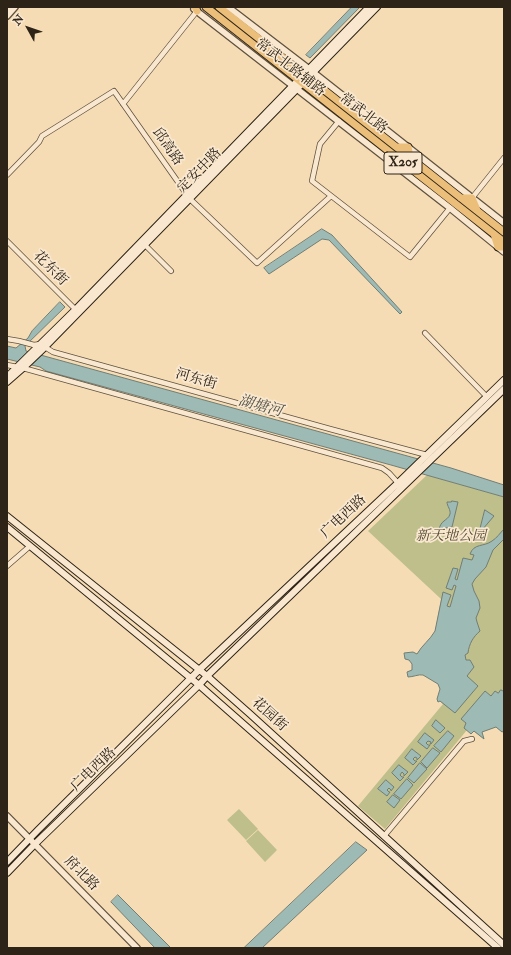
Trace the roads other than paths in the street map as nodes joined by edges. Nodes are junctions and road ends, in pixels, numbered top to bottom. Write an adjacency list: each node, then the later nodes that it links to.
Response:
1 (16, 7): 8 (street)
2 (206, 7): 10 (main road, 常武北路 / X205)
3 (219, 7): 9 (main road, 常武北路 / X205)
4 (228, 7): 9 (street, 常武北路辅路)
5 (369, 7): 9 (main road, 定安中路)
6 (377, 7): 9 (main road, 定安中路)
7 (195, 8): 10 (street, 常武北路辅路); 11 (street)
8 (7, 16)
9 (309, 73): 10 (main road, 定安中路); 13 (main road, 常武北路 / X205); 14 (street, 常武北路辅路)
10 (298, 84): 12 (street, 常武北路辅路); 18 (main road, 定安中路); 28 (main road, 常武北路 / X205)
11 (123, 104): 17 (street, 邱高路); 18 (street, 邱高路)
12 (339, 121): 19 (street); 22 (street, 常武北路辅路)
13 (397, 147): 14 (main road); 15 (main road, 常武北路 / X205)
14 (408, 148): 15 (main road); 21 (street, 常武北路辅路)
15 (410, 158): 20 (main road, 常武北路 / X205)
16 (504, 158): 21 (street)
17 (7, 175)
18 (189, 196): 19 (street, 邱高路); 27 (main road, 定安中路)
19 (331, 196): 22 (street)
20 (461, 198): 21 (main road); 23 (main road, 常武北路 / X205)
21 (472, 198): 23 (main road); 24 (street, 常武北路辅路)
22 (450, 208): 28 (street, 常武北路辅路)
23 (478, 211): 25 (main road, 常武北路 / X205)
24 (504, 223)
25 (504, 232)
26 (7, 241): 31 (street, 花东街)
27 (143, 243): 30 (street); 31 (main road, 定安中路)
28 (502, 245): 29 (street, 常武北路辅路)
29 (504, 252)
30 (171, 271)
31 (77, 311): 34 (main road, 定安中路)
32 (425, 333): 41 (street)
33 (7, 339): 34 (street, 河东街)
34 (39, 347): 36 (main road, 定安中路); 42 (street, 河东街)
35 (7, 365): 36 (street)
36 (22, 366): 37 (main road); 39 (main road); 43 (street)
37 (7, 377)
38 (504, 380): 41 (main road, 广电西路)
39 (7, 382)
40 (504, 390): 49 (main road, 广电西路)
41 (487, 397): 42 (main road, 广电西路)
42 (425, 457): 43 (main road, 广电西路)
43 (398, 483): 48 (main road, 广电西路)
44 (7, 516): 48 (main road, 花园街)
45 (7, 527): 46 (main road, 花园街)
46 (30, 546): 47 (street); 50 (main road, 花园街)
47 (7, 566)
48 (200, 670): 49 (main road, 花园街); 50 (main road, 广电西路)
49 (207, 676): 51 (main road, 广电西路); 54 (main road, 花园街)
50 (191, 678): 51 (main road, 花园街); 55 (main road, 广电西路)
51 (199, 685): 56 (main road, 广电西路); 61 (main road, 花园街)
52 (472, 739): 54 (street)
53 (7, 816): 55 (street, 府北路)
54 (384, 836): 59 (main road, 花园街)
55 (29, 839): 56 (street, 府北路); 57 (main road, 广电西路)
56 (35, 844): 58 (main road, 广电西路); 60 (street, 府北路)
57 (7, 862)
58 (7, 873)
59 (504, 945)
60 (137, 948)
61 (498, 948)

